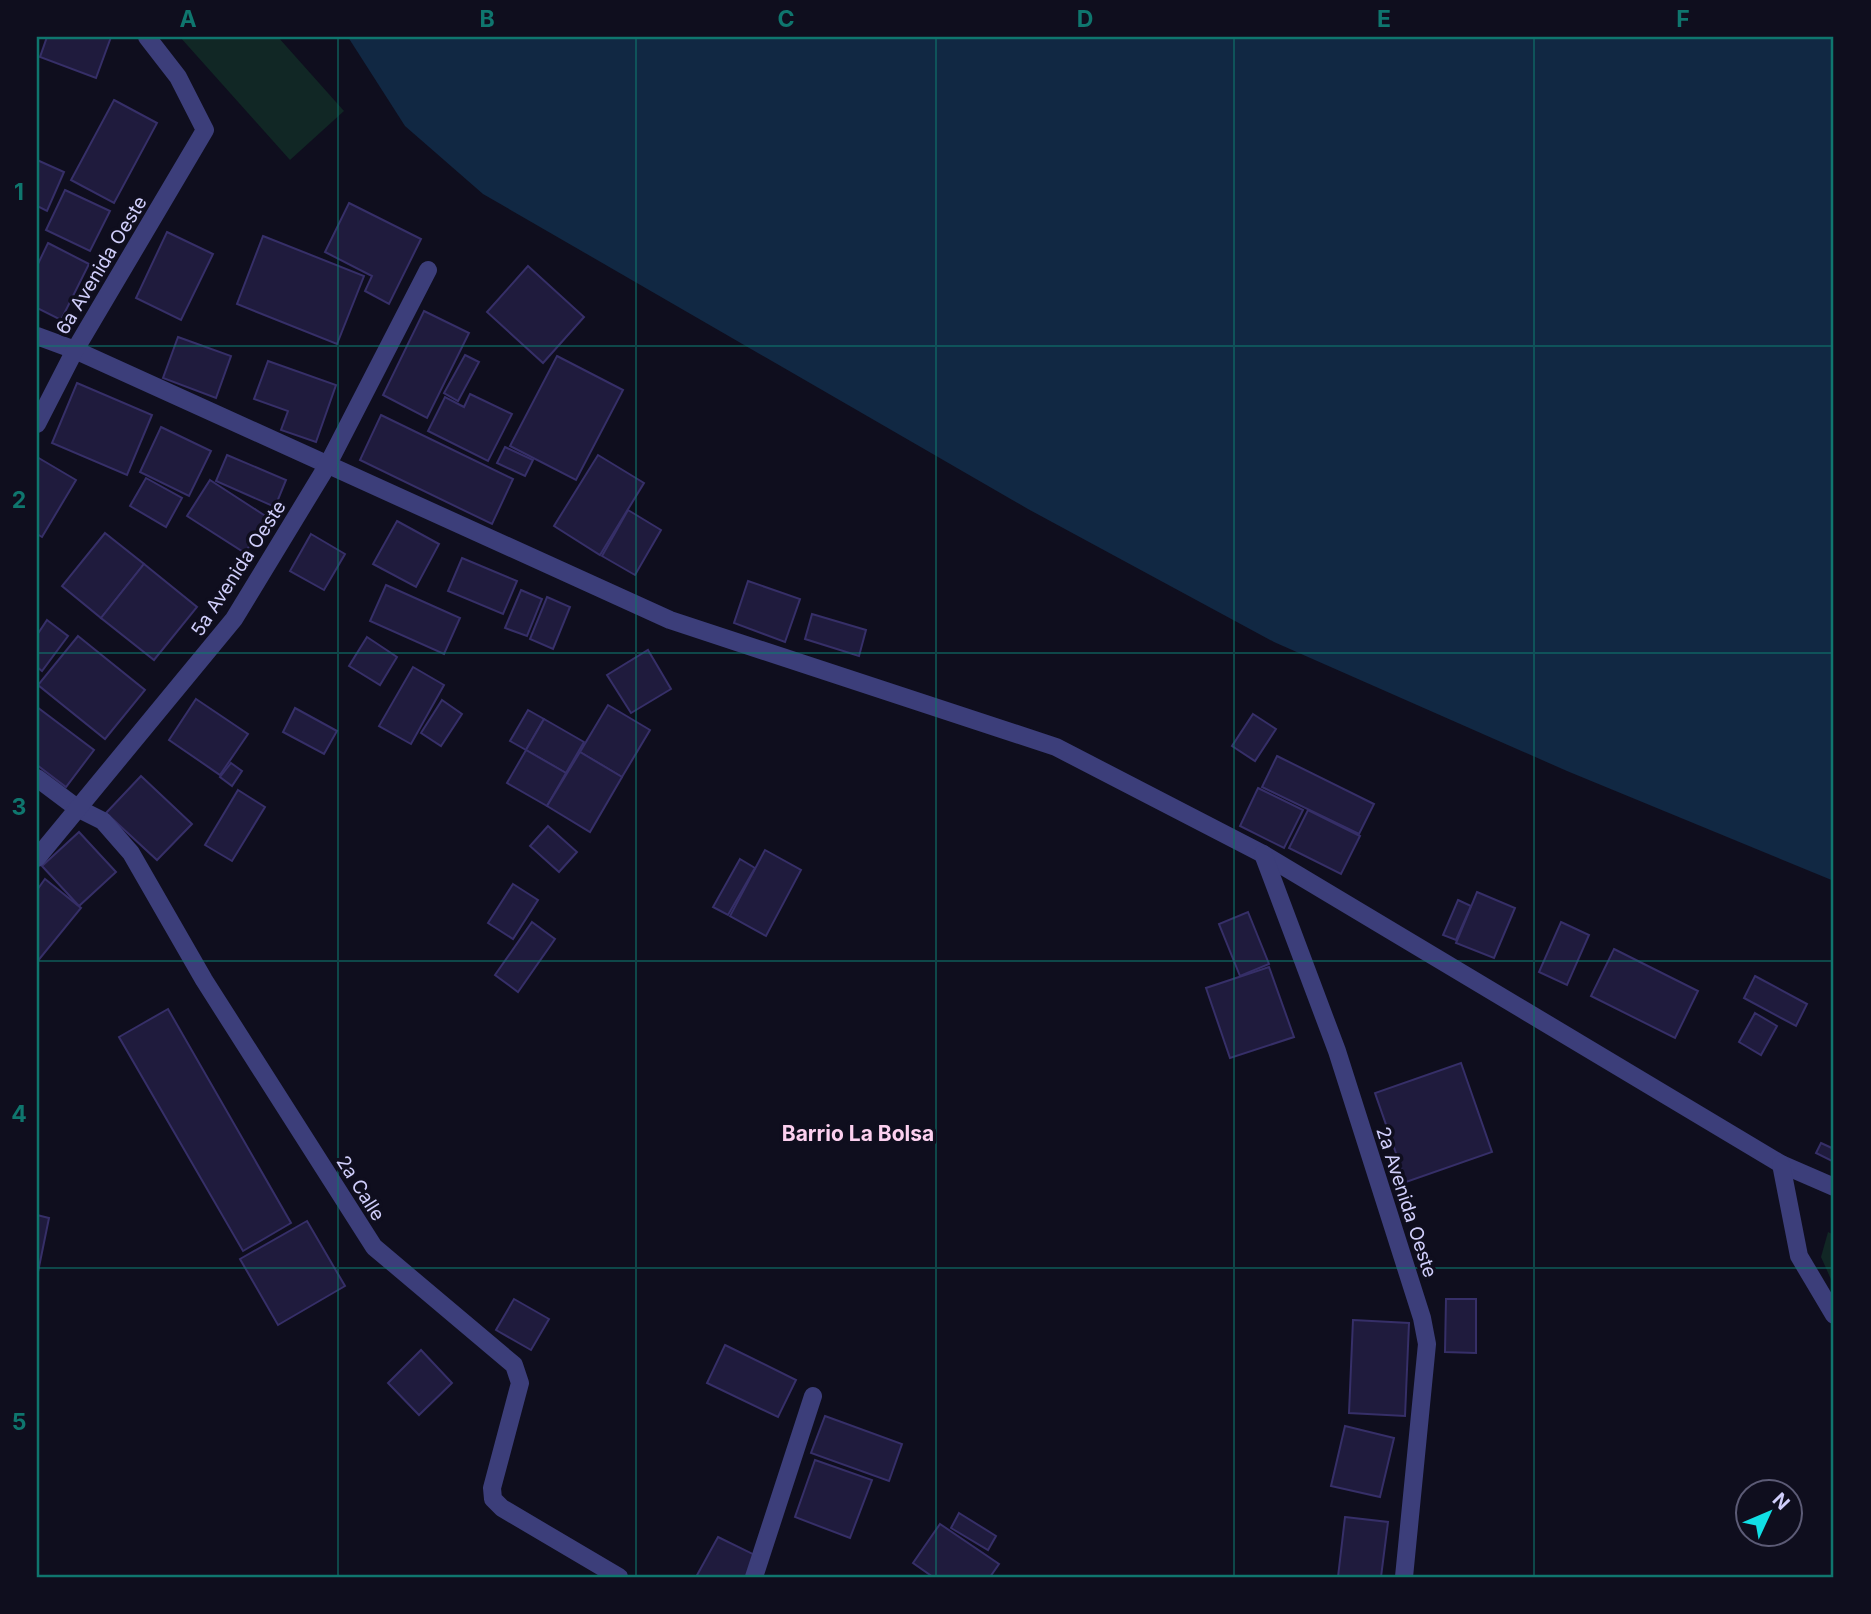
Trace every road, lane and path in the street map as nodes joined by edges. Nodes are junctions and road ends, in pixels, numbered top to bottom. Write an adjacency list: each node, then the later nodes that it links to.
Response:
1 (147, 37): 4 (street, 6a Avenida Oeste)
2 (428, 270): 6 (street, 5a Avenida Oeste)
3 (37, 336): 4 (street)
4 (75, 350): 5 (street, 6a Avenida Oeste); 6 (street)
5 (37, 424)
6 (327, 466): 8 (street, 5a Avenida Oeste); 9 (street)
7 (37, 778): 8 (street, 2a Calle)
8 (77, 807): 10 (street, 5a Avenida Oeste); 15 (street, 2a Calle)
9 (1263, 854): 11 (street); 17 (street, 2a Avenida Oeste)
10 (37, 858)
11 (1782, 1164): 12 (street); 13 (street)
12 (1834, 1187)
13 (1834, 1315)
14 (813, 1396): 16 (street)
15 (619, 1577)
16 (754, 1577)
17 (1404, 1577)

